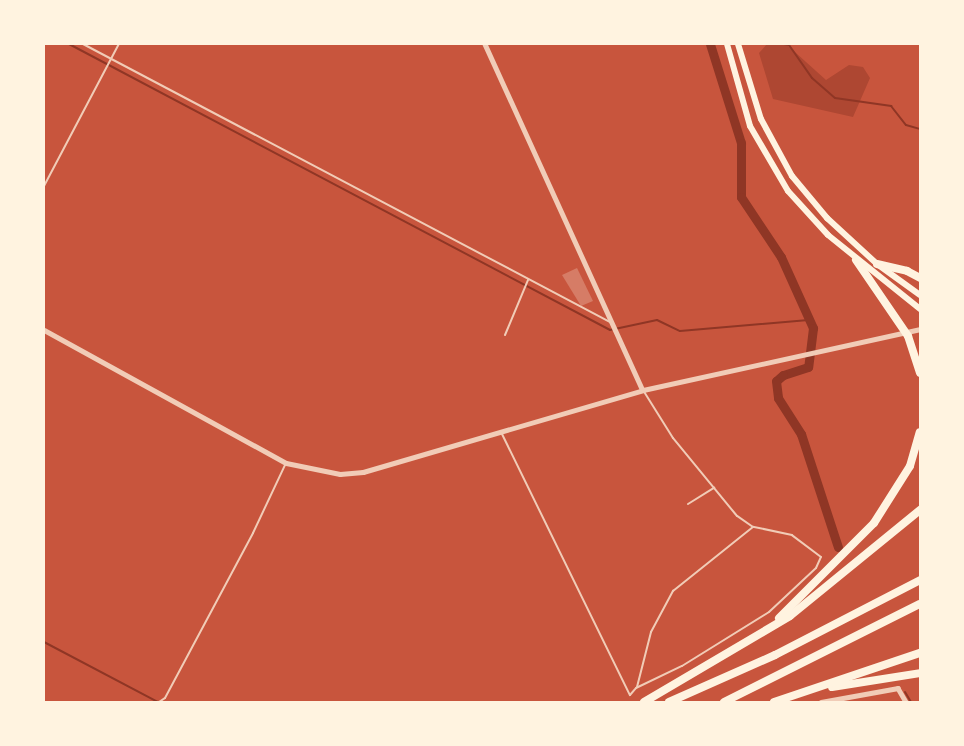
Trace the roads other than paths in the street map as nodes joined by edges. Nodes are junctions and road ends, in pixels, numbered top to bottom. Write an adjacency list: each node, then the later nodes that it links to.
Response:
1 (83, 44): 6 (lane)
2 (119, 44): 6 (lane)
3 (485, 44): 14 (street)
4 (727, 44): 8 (main road)
5 (738, 44): 9 (main road)
6 (110, 58): 7 (lane); 11 (lane)
7 (44, 186)
8 (856, 260): 13 (main road); 18 (highway)
9 (877, 264): 10 (highway); 12 (main road)
10 (921, 278)
11 (528, 279): 14 (lane); 17 (lane)
12 (921, 295)
13 (921, 309)
14 (613, 324): 19 (street)
15 (921, 328): 19 (street)
16 (44, 330): 22 (street)
17 (505, 335)
18 (921, 373)
19 (643, 390): 20 (street); 23 (lane)
20 (501, 432): 22 (street); 32 (lane)
21 (921, 432): 29 (highway)
22 (286, 462): 33 (lane)
23 (714, 489): 24 (lane); 26 (lane)
24 (688, 504)
25 (921, 510): 29 (highway)
26 (753, 527): 32 (lane); 32 (lane)
27 (921, 580): 35 (highway)
28 (921, 604): 36 (highway)
29 (771, 625): 34 (highway)
30 (921, 653): 37 (highway)
31 (921, 674): 37 (highway)
32 (636, 688)
33 (160, 701)
34 (644, 702)
35 (669, 702)
36 (724, 702)
37 (776, 702)
38 (821, 702): 39 (street)
39 (906, 702)

